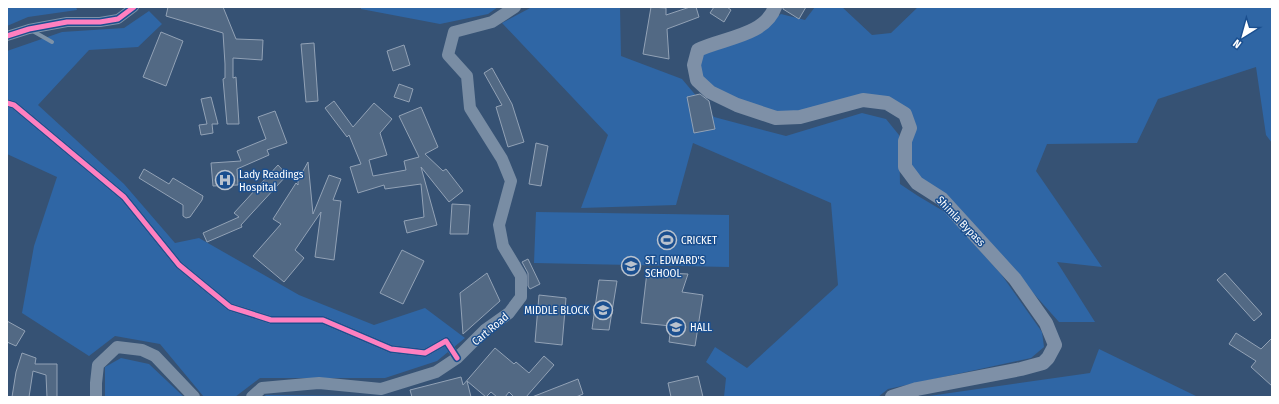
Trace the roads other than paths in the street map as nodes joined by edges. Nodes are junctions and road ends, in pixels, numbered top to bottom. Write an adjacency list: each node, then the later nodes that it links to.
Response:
1 (134, 7): 4 (street)
2 (515, 7): 8 (main road, Cart Road)
3 (775, 7): 12 (highway, Shimla Bypass)
4 (29, 29): 5 (street); 6 (lane)
5 (7, 36)
6 (52, 42)
7 (7, 103): 8 (street)
8 (457, 358): 11 (main road, Cart Road)
9 (96, 397): 10 (main road)
10 (194, 397)
11 (252, 397)
12 (892, 397)

